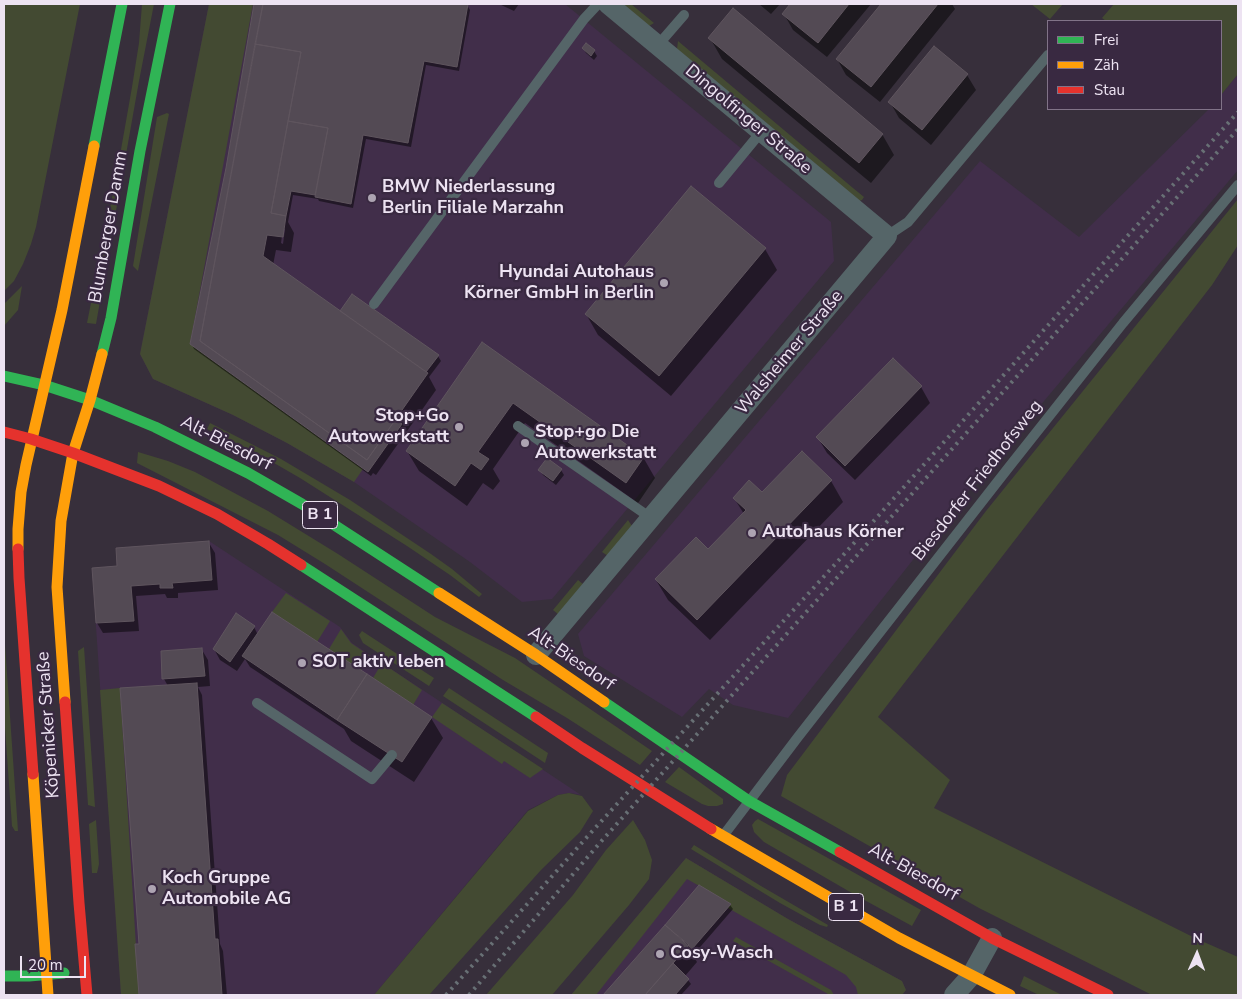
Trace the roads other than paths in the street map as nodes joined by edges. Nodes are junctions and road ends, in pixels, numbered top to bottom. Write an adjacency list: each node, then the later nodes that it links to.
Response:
1 (122, 4): 14 (main road, Blumberger Damm)
2 (170, 4): 15 (main road, Blumberger Damm)
3 (598, 4): 12 (lane)
4 (608, 4): 6 (street, Dingolfinger Straße)
5 (684, 15): 6 (lane)
6 (658, 45): 8 (street, Dingolfinger Straße)
7 (1047, 56): 11 (lane, Walsheimer Straße)
8 (761, 132): 9 (lane); 11 (street, Dingolfinger Straße)
9 (719, 183)
10 (1238, 185): 24 (lane, Biesdorfer Friedhofsweg)
11 (887, 236): 20 (street, Walsheimer Straße)
12 (374, 304)
13 (4, 376): 14 (main road, Alt-Biesdorf / B 1)
14 (44, 385): 15 (main road, Alt-Biesdorf / B 1); 18 (main road, Köpenicker Straße)
15 (90, 400): 19 (main road, Blumberger Damm); 21 (main road, Alt-Biesdorf / B 1)
16 (518, 426): 20 (lane)
17 (4, 432): 18 (main road, B 1)
18 (31, 439): 19 (main road, B 1); 28 (main road, Köpenicker Straße)
19 (74, 453): 25 (main road, B 1); 27 (main road, Köpenicker Straße)
20 (651, 518): 21 (street, Walsheimer Straße)
21 (536, 656): 24 (main road, Alt-Biesdorf / B 1)
22 (256, 703): 23 (lane)
23 (392, 755)
24 (749, 801): 25 (lane, Biesdorfer Friedhofsweg); 26 (main road, Alt-Biesdorf / B 1)
25 (723, 837): 30 (main road, B 1)
26 (992, 938): 30 (street); 35 (main road, Alt-Biesdorf / B 1)
27 (85, 972): 28 (main road); 32 (main road, Köpenicker Straße)
28 (47, 975): 29 (main road); 31 (main road, Köpenicker Straße)
29 (4, 976)
30 (970, 976): 33 (street); 34 (main road, B 1)
31 (48, 995)
32 (87, 995)
33 (954, 995)
34 (1010, 995)
35 (1108, 995)

